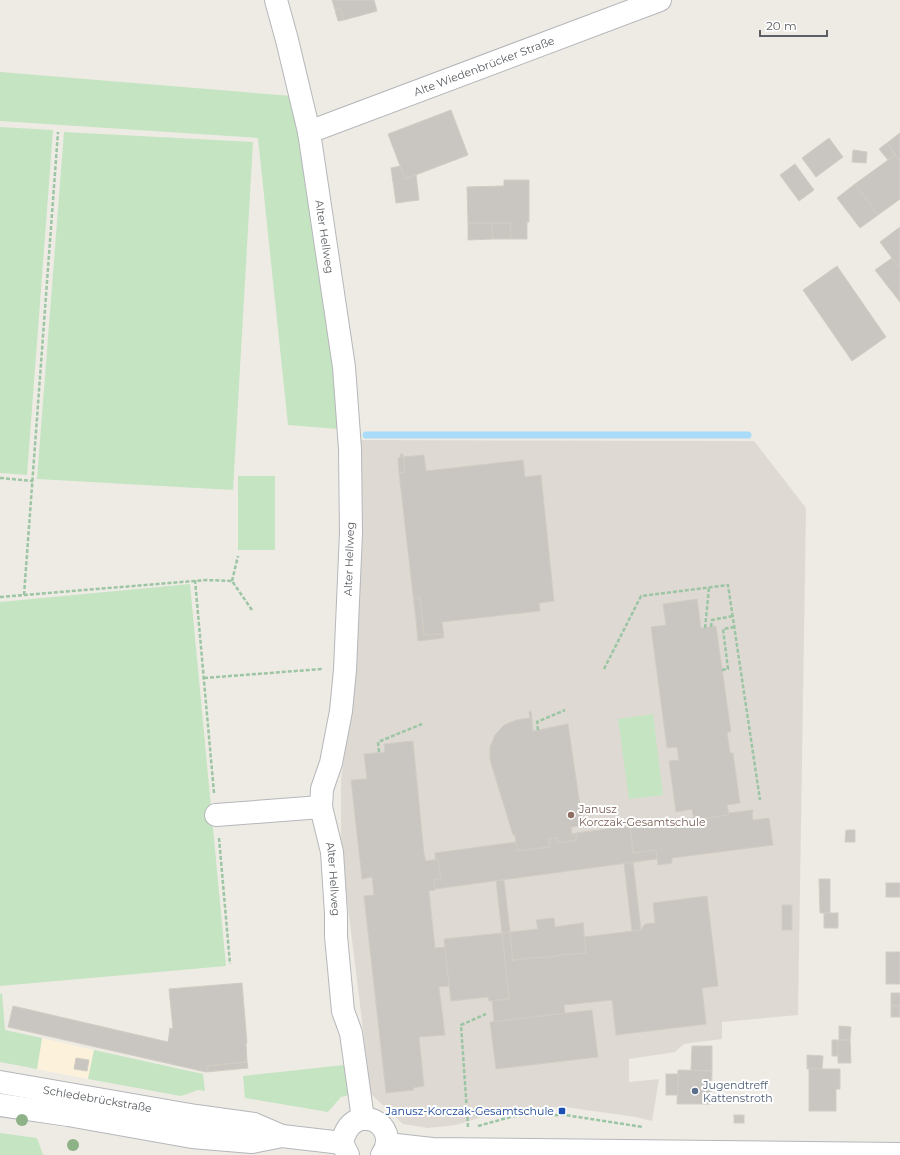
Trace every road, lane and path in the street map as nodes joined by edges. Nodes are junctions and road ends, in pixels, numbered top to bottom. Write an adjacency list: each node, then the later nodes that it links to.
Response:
1 (276, 0): 4 (street, Alter Hellweg)
2 (660, 0): 4 (street, Alte Wiedenbrücker Straße)
3 (58, 132): 6 (path)
4 (308, 132): 19 (street, Alter Hellweg)
5 (0, 478): 6 (path)
6 (32, 481): 11 (path)
7 (238, 556): 9 (path)
8 (195, 580): 9 (path); 11 (path); 21 (path)
9 (232, 581): 13 (path)
10 (709, 588): 14 (path); 17 (path); 18 (path)
11 (24, 595): 12 (path)
12 (0, 597)
13 (252, 610)
14 (734, 616): 15 (path); 16 (path)
15 (711, 627)
16 (735, 627): 20 (path); 26 (path)
17 (705, 628)
18 (604, 669)
19 (345, 670): 21 (path); 27 (street, Alter Hellweg)
20 (722, 670)
21 (204, 678): 28 (path)
22 (566, 710): 24 (path)
23 (422, 724): 25 (path)
24 (538, 730)
25 (379, 752)
26 (760, 800)
27 (320, 807): 28 (street); 33 (street, Alter Hellweg)
28 (216, 815): 29 (path)
29 (230, 964)
30 (486, 1014): 34 (path)
31 (0, 1082): 35 (street, Schledebrückstraße)
32 (0, 1105): 35 (street, Schledebrückstraße)
33 (363, 1119): 36 (street); 37 (street)
34 (468, 1129)
35 (194, 1136): 36 (street, Schledebrückstraße)
36 (345, 1149)
37 (385, 1149): 38 (street)
38 (820, 1154): 39 (street)
39 (900, 1154)

